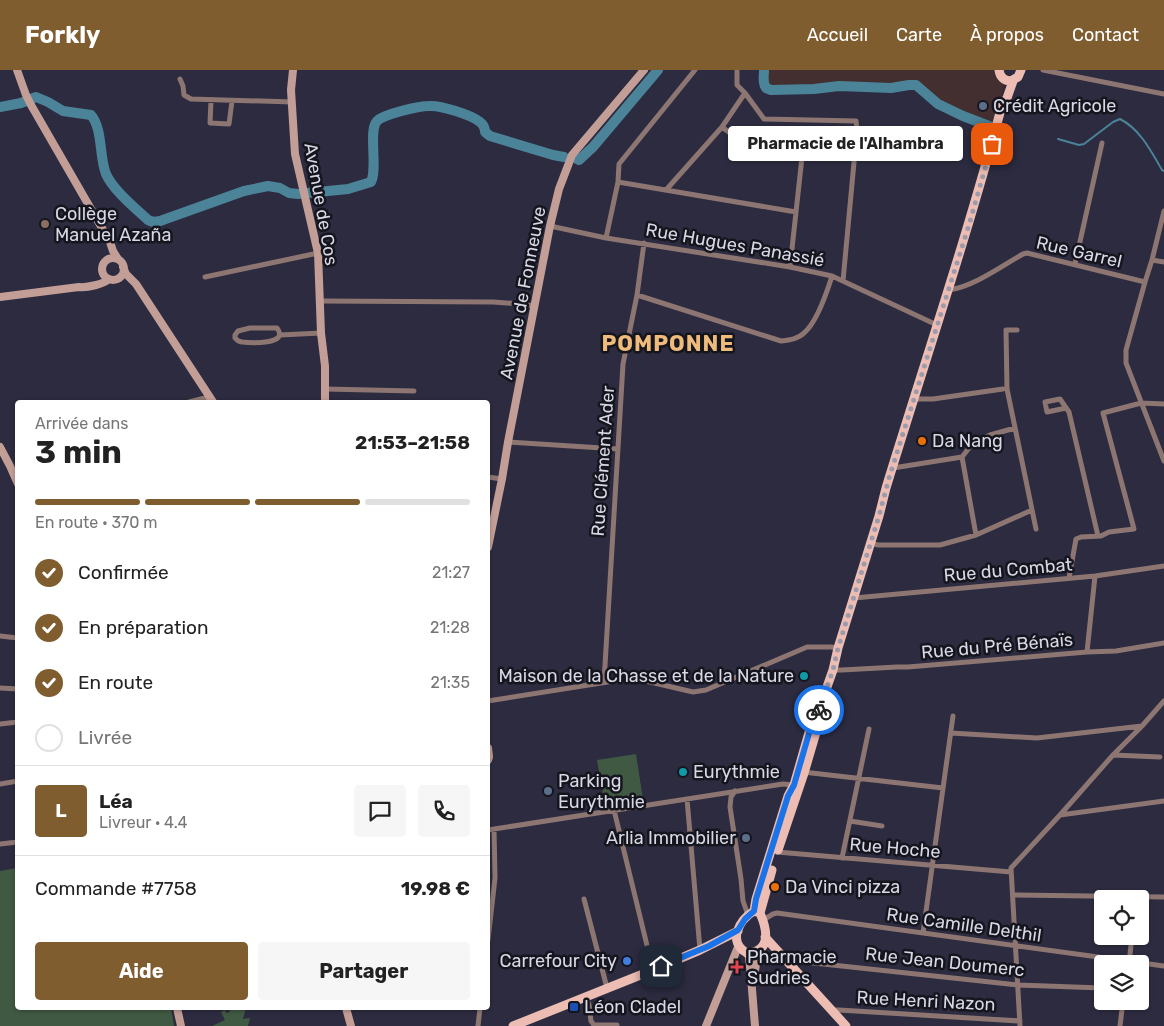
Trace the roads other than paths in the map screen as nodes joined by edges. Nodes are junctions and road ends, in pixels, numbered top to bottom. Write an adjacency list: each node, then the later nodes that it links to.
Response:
1 (17, 70): 25 (street)
2 (293, 70): 15 (street, Avenue de Cos)
3 (644, 70): 24 (street, Avenue de Fonneuve)
4 (696, 70): 20 (street)
5 (737, 70): 11 (street)
6 (999, 70): 10 (main road)
7 (1043, 70): 12 (street)
8 (1022, 71): 10 (main road)
9 (180, 78): 13 (street)
10 (1009, 80): 43 (main road)
11 (745, 94): 16 (street); 39 (street)
12 (1164, 94)
13 (211, 101): 14 (street); 14 (street)
14 (232, 101): 15 (street)
15 (292, 102): 28 (street, Avenue de Cos)
16 (722, 127): 19 (street); 21 (street)
17 (1102, 143): 32 (street)
18 (803, 148): 23 (street)
19 (766, 153)
20 (618, 182): 21 (street); 26 (street)
21 (666, 190): 23 (street)
22 (1164, 211): 30 (street)
23 (796, 212): 35 (street)
24 (550, 226): 26 (street, Rue Hugues Panassié); 47 (street, Avenue de Fonneuve)
25 (107, 238): 29 (street); 33 (street)
26 (606, 238): 27 (street, Rue Hugues Panassié)
27 (644, 243): 35 (street, Rue Hugues Panassié); 44 (street, Rue Clément Ader)
28 (318, 253): 37 (street); 46 (street, Avenue de Cos)
29 (118, 259): 33 (street); 34 (street)
30 (1152, 260): 31 (street); 40 (street)
31 (1164, 262)
32 (1075, 264): 40 (street, Rue Garrel); 43 (street, Rue Garrel)
33 (103, 266): 38 (street); 42 (street)
34 (124, 267): 38 (street); 41 (street)
35 (790, 267): 36 (street, Rue Hugues Panassié)
36 (832, 276): 39 (street, Rue Hugues Panassié); 44 (street)
37 (205, 277)
38 (112, 279): 41 (street); 42 (street)
39 (843, 281): 48 (street, Rue Hugues Panassié)
40 (1145, 282): 58 (street)
41 (137, 287): 56 (street)
42 (79, 288): 45 (street)
43 (949, 290): 48 (main road)
44 (637, 295): 63 (street, Rue Clément Ader)
45 (2, 296)
46 (320, 301): 47 (street); 50 (street, Avenue de Cos)
47 (534, 306): 62 (street, Avenue de Fonneuve)
48 (937, 325): 55 (main road)
49 (1017, 330): 53 (street)
50 (321, 334): 51 (street); 52 (street, Avenue de Cos)
51 (280, 335): 51 (street)
52 (325, 389): 54 (street); 57 (street, Avenue de Cos)
53 (1005, 389): 55 (street); 61 (street)
54 (414, 391)
55 (914, 399): 67 (main road)
56 (211, 400)
57 (325, 400)
58 (1141, 403): 59 (street); 66 (street); 74 (street)
59 (1164, 404)
60 (1066, 408): 74 (street)
61 (1015, 428): 65 (street); 71 (street)
62 (508, 442): 63 (street); 70 (street, Avenue de Fonneuve)
63 (618, 449): 87 (street, Rue Clément Ader)
64 (1, 451): 68 (street)
65 (962, 457): 67 (street); 73 (street)
66 (1164, 462)
67 (893, 468): 76 (main road)
68 (15, 477)
69 (490, 477): 70 (street)
70 (502, 479): 75 (street, Avenue de Fonneuve)
71 (1032, 510): 72 (street); 73 (street)
72 (1036, 529)
73 (976, 535): 76 (street)
74 (1098, 536): 79 (street)
75 (490, 537)
76 (870, 543): 80 (main road)
77 (1164, 566): 78 (street, Rue du Combat)
78 (1095, 576): 79 (street, Rue du Combat); 85 (street)
79 (1069, 578): 80 (street, Rue du Combat)
80 (854, 598): 84 (main road)
81 (0, 636): 82 (street)
82 (15, 638)
83 (1164, 643): 85 (street, Rue du Pré Bénaïs)
84 (838, 648): 86 (main road); 87 (street)
85 (1087, 652): 86 (street, Rue du Pré Bénaïs)
86 (833, 670): 100 (main road)
87 (604, 682): 90 (street)
88 (0, 688): 89 (street)
89 (15, 689)
90 (490, 701)
91 (1164, 701): 95 (street)
92 (953, 716): 97 (street)
93 (15, 722): 94 (street)
94 (0, 724)
95 (1142, 726): 97 (street); 98 (street)
96 (869, 729): 101 (street)
97 (951, 733): 105 (street)
98 (1114, 754): 99 (street); 112 (street)
99 (1160, 756)
100 (801, 771): 101 (street); 104 (main road); 119 (main road)
101 (858, 779): 105 (street); 113 (street)
102 (15, 782): 103 (street)
103 (0, 784)
104 (794, 785): 106 (street); 128 (main road)
105 (943, 788): 121 (street)
106 (734, 792): 107 (street); 110 (street)
107 (720, 794): 108 (street); 110 (street)
108 (687, 799): 111 (street); 136 (street)
109 (1164, 802): 112 (street)
110 (730, 807): 128 (street)
111 (614, 810): 115 (street); 143 (street)
112 (1060, 815): 122 (street)
113 (850, 821): 114 (street); 120 (street)
114 (882, 826)
115 (494, 829): 116 (street); 129 (street)
116 (490, 830)
117 (15, 842): 118 (street)
118 (0, 844)
119 (777, 852): 120 (street, Rue Hoche); 128 (main road)
120 (842, 858): 121 (street, Rue Hoche)
121 (933, 865): 122 (street, Rue Hoche); 131 (street)
122 (1011, 872): 123 (street)
123 (1013, 895): 124 (street); 135 (street)
124 (1094, 897)
125 (1164, 897): 126 (street)
126 (1149, 898)
127 (584, 899): 146 (street)
128 (756, 915): 130 (main road); 131 (street, Rue Camille Delthil); 132 (main road)
129 (490, 922)
130 (738, 930): 133 (main road); 134 (main road)
131 (923, 933): 135 (street, Rue Camille Delthil)
132 (765, 937): 137 (main road); 140 (main road)
133 (738, 945): 134 (main road); 138 (main road); 160 (street)
134 (709, 946): 136 (main road)
135 (1016, 946): 139 (street, Rue Camille Delthil); 145 (street)
136 (700, 950): 143 (main road)
137 (758, 951): 138 (main road); 144 (street)
138 (747, 952): 144 (street)
139 (1094, 958)
140 (786, 960): 145 (street, Rue Jean Doumerc); 152 (main road)
141 (1149, 965): 142 (street, Rue Camille Delthil)
142 (1164, 966)
143 (653, 970): 146 (main road)
144 (751, 977): 161 (street)
145 (1018, 984): 147 (street, Rue Jean Doumerc); 154 (street)
146 (607, 988): 148 (main road)
147 (1094, 988)
148 (586, 997): 155 (street); 159 (main road)
149 (177, 1010): 156 (street)
150 (347, 1010): 157 (street)
151 (480, 1010): 158 (street)
152 (832, 1010): 154 (street, Rue Henri Nazon); 162 (main road)
153 (1122, 1010): 163 (street)
154 (1020, 1023)
155 (617, 1025)
156 (181, 1026)
157 (351, 1026)
158 (478, 1026)
159 (513, 1026)
160 (706, 1026)
161 (755, 1026)
162 (846, 1026)
163 (1120, 1026)

